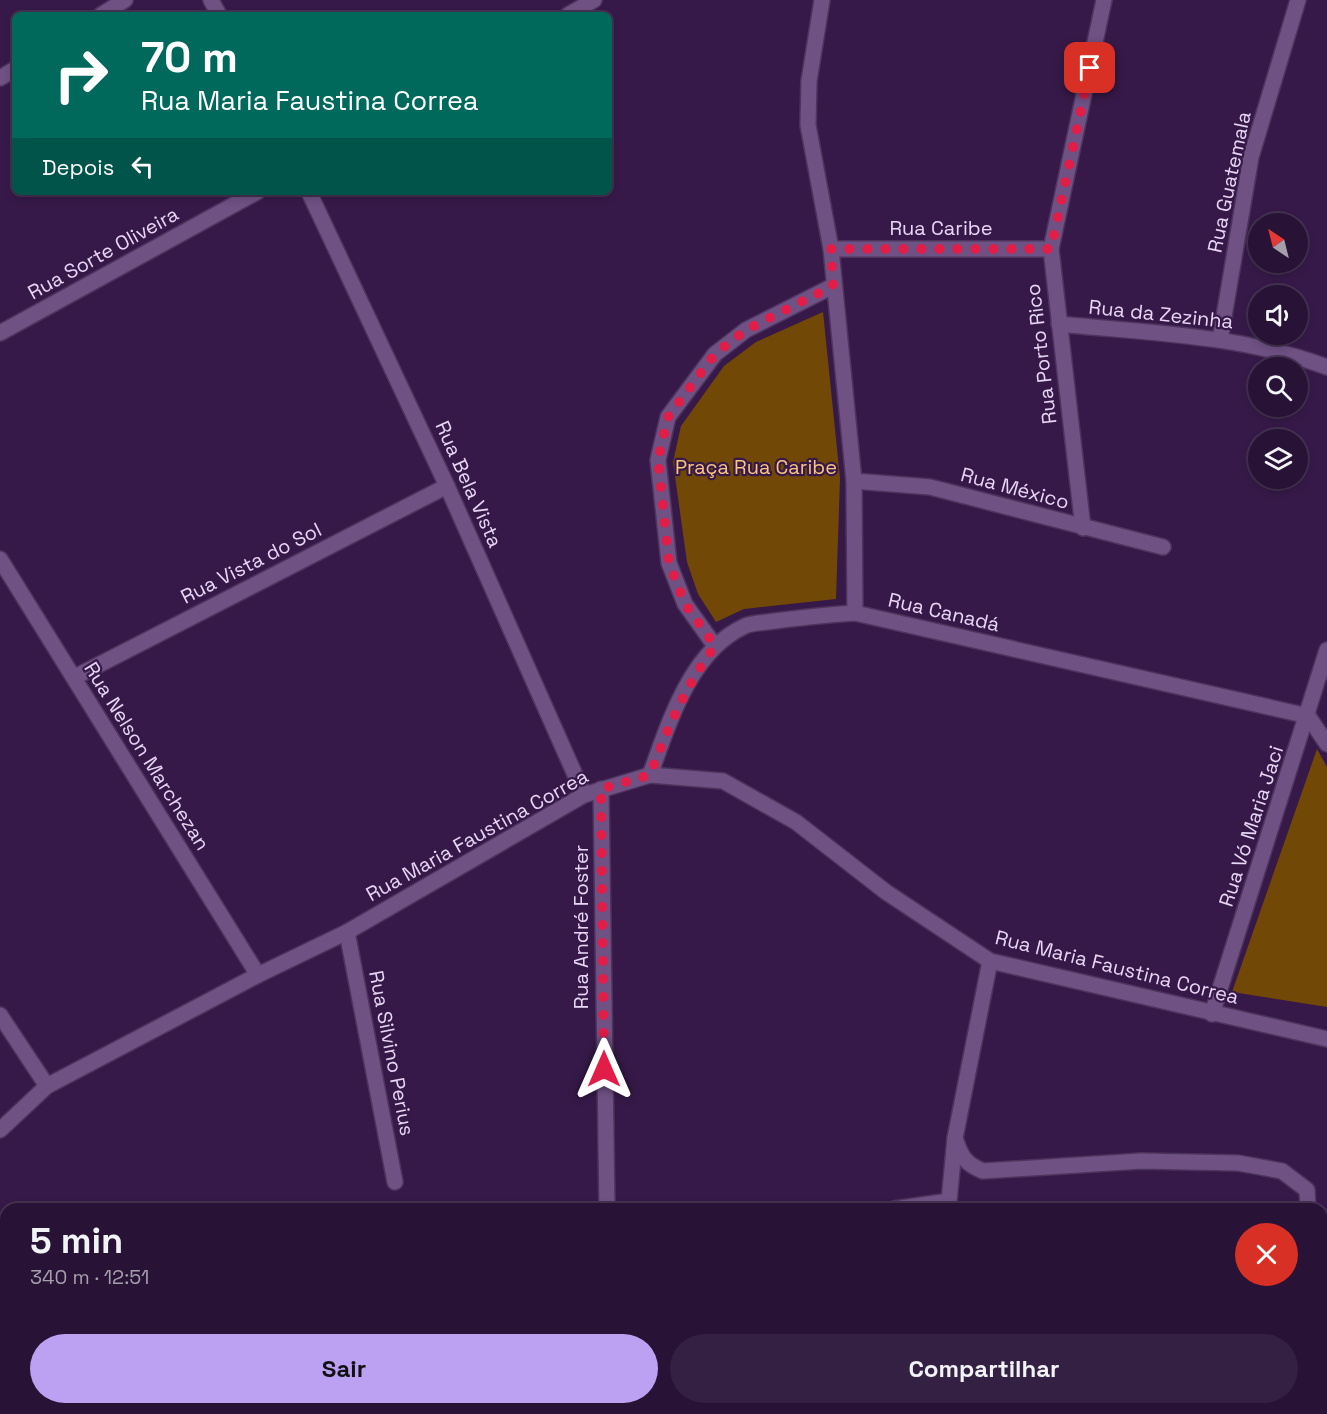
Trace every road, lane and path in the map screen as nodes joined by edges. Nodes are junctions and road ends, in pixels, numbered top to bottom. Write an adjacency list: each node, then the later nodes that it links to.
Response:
1 (125, 0): 6 (street)
2 (594, 0): 7 (street)
3 (822, 0): 10 (street)
4 (1104, 0): 11 (street, Rua Porto Rico)
5 (1298, 0): 15 (street, Rua Guatemala)
6 (106, 12)
7 (573, 12)
8 (252, 195): 14 (street, Rua Sorte Oliveira)
9 (310, 195): 18 (street, Rua Bela Vista)
10 (831, 249): 11 (street, Rua Caribe); 12 (street)
11 (1051, 249): 13 (street, Rua Porto Rico)
12 (833, 286): 17 (street); 23 (street)
13 (1059, 324): 15 (street, Rua da Zezinha); 19 (street, Rua Porto Rico)
14 (0, 333)
15 (1220, 339): 16 (street, Rua da Zezinha)
16 (1327, 367)
17 (855, 481): 19 (street, Rua México); 22 (street)
18 (447, 486): 25 (street, Rua Vista do Sol); 30 (street, Rua Bela Vista)
19 (1083, 528): 20 (street, Rua México)
20 (1163, 547)
21 (0, 559): 25 (street, Rua Nelson Marchezan)
22 (855, 613): 23 (street, Rua Canadá); 26 (street, Rua Canadá)
23 (715, 646): 28 (street, Rua Canadá)
24 (1327, 650): 26 (street, Rua Vó Maria Jaci)
25 (75, 677): 33 (street, Rua Nelson Marchezan)
26 (1308, 716): 27 (street); 34 (street, Rua Vó Maria Jaci)
27 (1327, 744)
28 (650, 775): 29 (street, Rua Maria Faustina Correa); 32 (street, Rua Maria Faustina Correa)
29 (601, 789): 30 (street, Rua Maria Faustina Correa); 41 (street, Rua André Foster)
30 (584, 795): 31 (street, Rua Maria Faustina Correa)
31 (347, 932): 33 (street, Rua Maria Faustina Correa); 40 (street, Rua Silvino Perius)
32 (990, 961): 34 (street, Rua Maria Faustina Correa); 39 (street)
33 (258, 975): 37 (street, Rua Maria Faustina Correa)
34 (1212, 1014): 36 (street, Rua Maria Faustina Correa)
35 (0, 1015): 37 (street)
36 (1327, 1039)
37 (47, 1086): 38 (street, Rua Maria Faustina Correa)
38 (0, 1130)
39 (955, 1138): 42 (street); 43 (street)
40 (395, 1182)
41 (607, 1203)
42 (934, 1203)
43 (1307, 1203)

